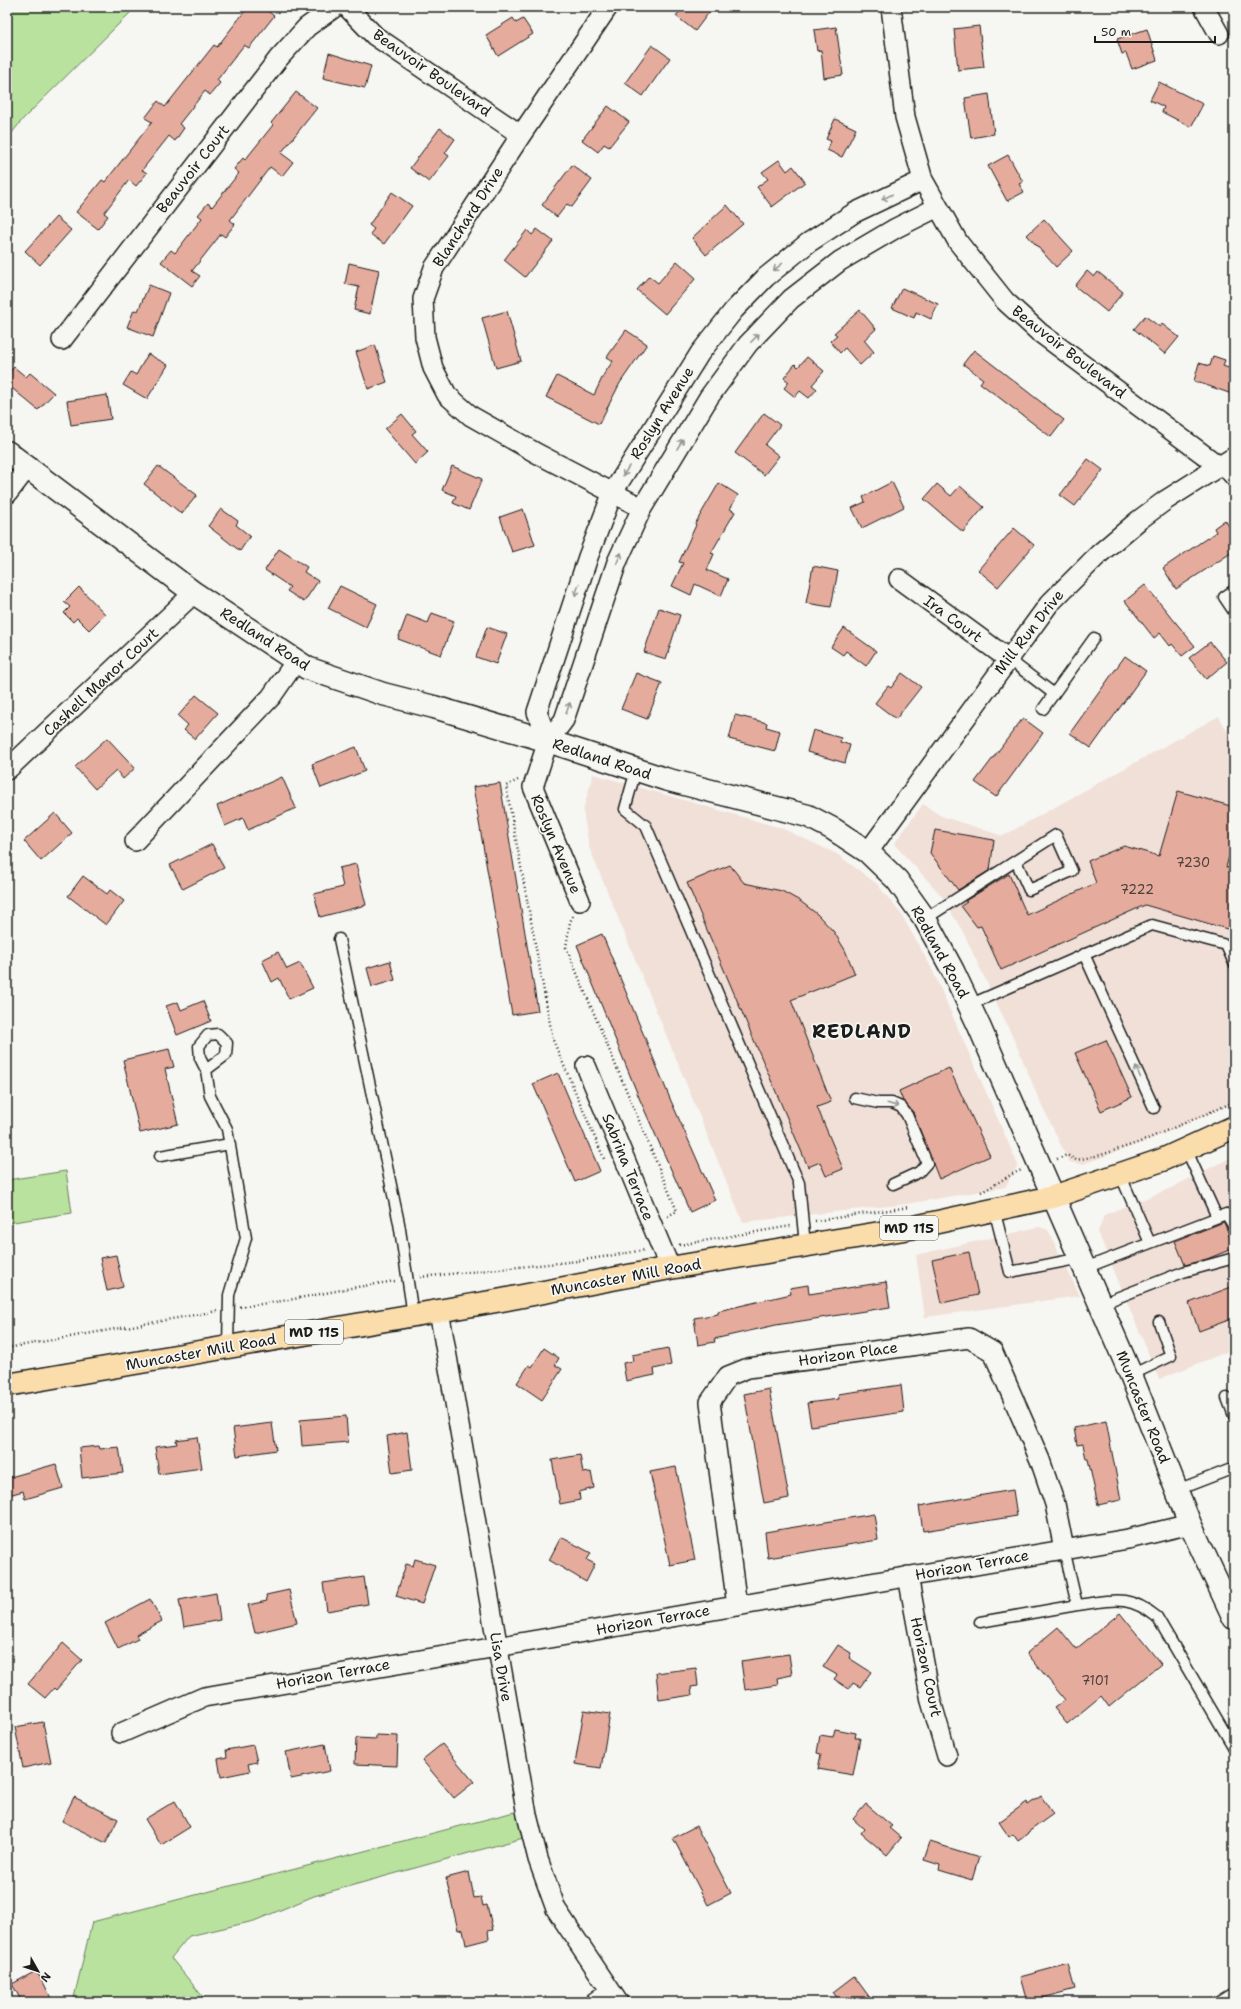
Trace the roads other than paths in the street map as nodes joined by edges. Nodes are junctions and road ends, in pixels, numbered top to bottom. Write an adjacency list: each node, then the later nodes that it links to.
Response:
1 (335, 7): 10 (street, Beauvoir Court)
2 (347, 7): 7 (street, Beauvoir Boulevard)
3 (608, 7): 7 (street, Blanchard Drive)
4 (891, 7): 8 (street, Beauvoir Boulevard)
5 (1204, 7): 6 (street)
6 (1219, 34)
7 (521, 135): 15 (street, Blanchard Drive)
8 (923, 180): 9 (street, Beauvoir Boulevard); 15 (street, Roslyn Avenue, one-way to 15)
9 (938, 207): 12 (street, Beauvoir Boulevard); 17 (street, Roslyn Avenue, one-way to 9)
10 (62, 340)
11 (7, 452): 13 (main road, Redland Road)
12 (1226, 461): 14 (lane); 23 (street, Mill Run Drive)
13 (27, 468): 16 (street); 20 (main road, Redland Road)
14 (1234, 482)
15 (613, 492): 17 (street, Blanchard Drive); 27 (street, Roslyn Avenue, one-way to 27)
16 (7, 494)
17 (642, 508): 27 (street, Roslyn Avenue, one-way to 17)
18 (899, 579): 23 (street, Ira Court)
19 (1234, 590): 21 (lane)
20 (194, 593): 24 (main road, Redland Road); 28 (street, Cashell Manor Court)
21 (1234, 612)
22 (1094, 638): 25 (lane)
23 (1007, 658): 25 (lane); 31 (street, Mill Run Drive)
24 (296, 661): 27 (main road, Redland Road); 30 (street)
25 (1054, 694): 26 (lane)
26 (1043, 709)
27 (548, 741): 29 (main road, Redland Road); 33 (street, Roslyn Avenue)
28 (7, 770)
29 (636, 770): 31 (main road, Redland Road); 54 (lane)
30 (134, 841)
31 (868, 852): 34 (main road, Redland Road)
32 (1016, 861): 32 (lane); 34 (lane)
33 (580, 901)
34 (925, 919): 38 (main road, Redland Road)
35 (339, 939): 60 (lane)
36 (1084, 954): 37 (lane); 38 (lane); 42 (lane, one-way to 36)
37 (1234, 963)
38 (969, 1005): 49 (main road, Redland Road)
39 (586, 1066): 57 (street, Sabrina Terrace)
40 (206, 1070): 44 (lane)
41 (855, 1098): 48 (lane, one-way to 48)
42 (1154, 1108)
43 (1234, 1127): 45 (main road, Muncaster Mill Road / MD 115)
44 (230, 1144): 46 (lane); 62 (lane)
45 (1186, 1149): 47 (main road, Muncaster Mill Road / MD 115); 51 (lane)
46 (160, 1156)
47 (1120, 1174): 49 (main road, Muncaster Mill Road / MD 115); 53 (lane)
48 (893, 1184)
49 (1053, 1196): 50 (main road, Muncaster Mill Road / MD 115); 56 (main road, Muncaster Road)
50 (994, 1209): 54 (main road, Muncaster Mill Road / MD 115); 56 (lane)
51 (1217, 1217): 52 (lane); 53 (lane)
52 (1234, 1227)
53 (1150, 1243): 56 (lane)
54 (805, 1245): 57 (main road, Muncaster Mill Road / MD 115)
55 (1234, 1258): 58 (lane)
56 (1083, 1263): 58 (main road, Muncaster Road)
57 (670, 1268): 59 (main road, Muncaster Mill Road / MD 115)
58 (1100, 1304): 63 (main road, Muncaster Road)
59 (439, 1311): 60 (main road, Muncaster Mill Road / MD 115); 76 (street, Lisa Drive)
60 (413, 1315): 62 (main road, Muncaster Mill Road / MD 115)
61 (1159, 1322): 63 (lane)
62 (228, 1347): 64 (main road, Muncaster Mill Road / MD 115)
63 (1131, 1375): 68 (main road, Muncaster Road)
64 (7, 1385)
65 (1227, 1398): 66 (lane)
66 (1234, 1416)
67 (1234, 1468): 68 (lane)
68 (1177, 1490): 69 (main road, Muncaster Road)
69 (1190, 1524): 70 (street, Horizon Terrace); 74 (main road, Muncaster Road)
70 (1064, 1549): 71 (street, Horizon Terrace); 72 (street, Horizon Place); 73 (lane)
71 (908, 1576): 72 (street, Horizon Terrace); 79 (street, Horizon Court)
72 (737, 1606): 76 (street, Horizon Terrace)
73 (1076, 1606): 75 (lane); 78 (lane)
74 (1232, 1612)
75 (980, 1622)
76 (497, 1646): 77 (street, Horizon Terrace); 81 (street, Lisa Drive)
77 (121, 1733)
78 (1234, 1748)
79 (947, 1756)
80 (1234, 1992): 83 (lane)
81 (614, 1996): 82 (street)
82 (595, 2002)
83 (1218, 2002)

